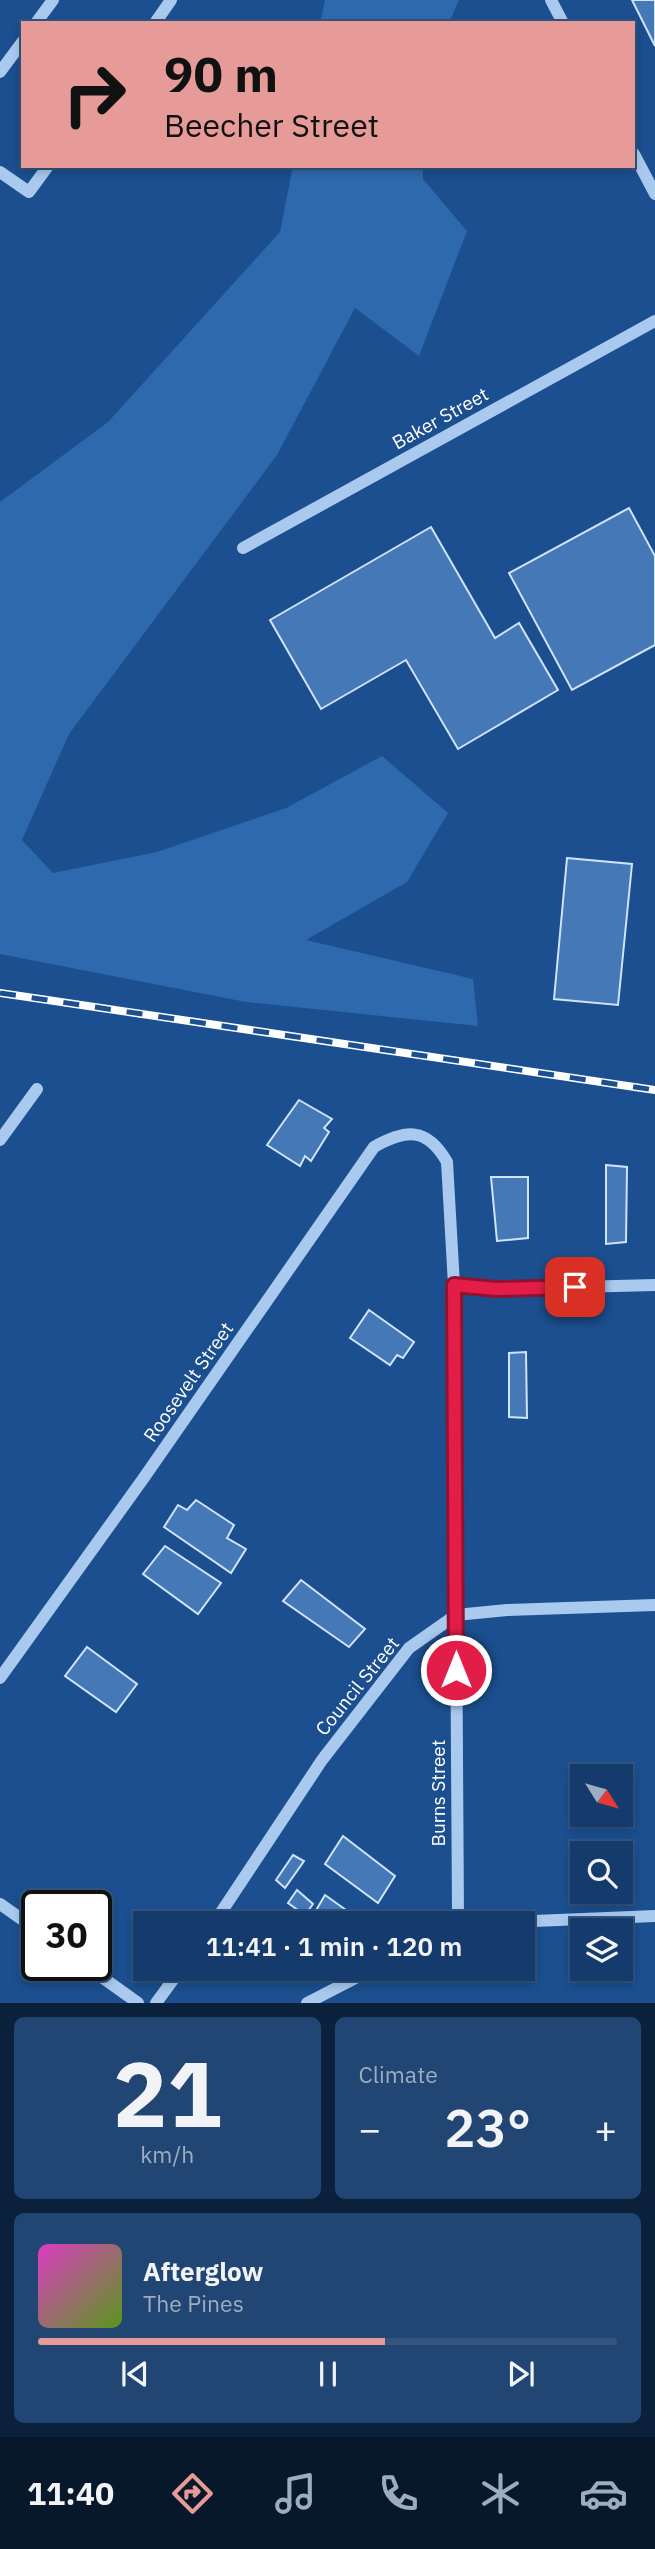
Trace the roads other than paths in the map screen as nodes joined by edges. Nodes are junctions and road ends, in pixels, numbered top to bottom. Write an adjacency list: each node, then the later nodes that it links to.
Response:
1 (53, 0): 4 (street)
2 (172, 0): 5 (street)
3 (551, 0): 6 (street)
4 (37, 21)
5 (156, 21)
6 (562, 21)
7 (21, 44): 8 (street)
8 (0, 72)
9 (635, 156): 12 (street)
10 (47, 168): 11 (street)
11 (0, 172)
12 (655, 194)
13 (655, 321): 14 (street, Baker Street)
14 (243, 548)
15 (37, 1089): 17 (street)
16 (421, 1136): 18 (street, Burns Street); 22 (street, Roosevelt Street)
17 (0, 1140)
18 (454, 1285): 19 (street); 21 (street, Burns Street)
19 (655, 1285)
20 (655, 1605): 21 (street, Council Street)
21 (456, 1615): 24 (street, Council Street); 25 (street, Burns Street)
22 (0, 1678)
23 (0, 1904): 27 (street)
24 (222, 1911)
25 (452, 1911)
26 (655, 1916): 28 (street)
27 (21, 1919)
28 (535, 1921)
29 (107, 1981): 32 (street)
30 (172, 1981): 33 (street)
31 (350, 1981): 34 (street)
32 (138, 2003)
33 (156, 2003)
34 (307, 2003)

